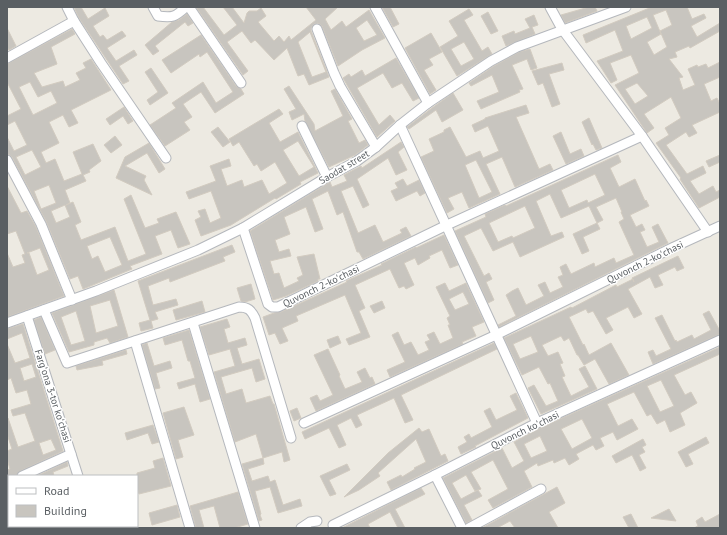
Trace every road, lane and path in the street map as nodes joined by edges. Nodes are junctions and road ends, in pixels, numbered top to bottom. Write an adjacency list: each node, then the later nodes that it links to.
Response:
1 (67, 7): 7 (street)
2 (152, 7): 3 (street)
3 (187, 7): 11 (street)
4 (375, 7): 12 (street)
5 (550, 7): 9 (street)
6 (626, 7): 9 (street, Saodat street)
7 (74, 21): 10 (street); 17 (street)
8 (317, 29): 16 (street)
9 (562, 29): 12 (street, Saodat street); 15 (street)
10 (7, 58)
11 (241, 83)
12 (428, 103): 13 (street, Saodat street)
13 (400, 125): 16 (street, Saodat street); 20 (street)
14 (302, 126): 19 (street)
15 (642, 136): 20 (street, Quvonch 2-koʻchasi); 23 (street)
16 (376, 147): 19 (street, Saodat street)
17 (166, 158)
18 (7, 160): 24 (street)
19 (327, 177): 22 (street, Saodat street)
20 (447, 225): 22 (street, Quvonch 2-koʻchasi); 29 (street)
21 (720, 226): 23 (street, Quvonch 2-koʻchasi)
22 (244, 228): 24 (street, Saodat street)
23 (708, 232): 29 (street, Quvonch 2-koʻchasi)
24 (72, 300): 25 (street, Saodat street)
25 (44, 310): 26 (street, Saodat street); 31 (street)
26 (27, 316): 27 (street, Saodat street); 35 (street, Fargʻona 3-tor koʻchasi)
27 (7, 323)
28 (193, 323): 31 (street); 34 (street); 43 (street)
29 (496, 335): 32 (street, Quvonch 2-koʻchasi); 33 (street)
30 (720, 340): 33 (street, Quvonch koʻchasi)
31 (134, 342): 42 (street)
32 (304, 423)
33 (537, 423): 38 (street, Quvonch koʻchasi)
34 (290, 438)
35 (71, 454): 36 (street); 37 (street, Fargʻona 3-tor koʻchasi)
36 (24, 475)
37 (78, 475)
38 (435, 475): 41 (street, Quvonch koʻchasi); 45 (street)
39 (541, 489): 46 (street)
40 (316, 520): 44 (street)
41 (333, 525)
42 (190, 528)
43 (255, 528)
44 (301, 528)
45 (462, 528)
46 (469, 528)

